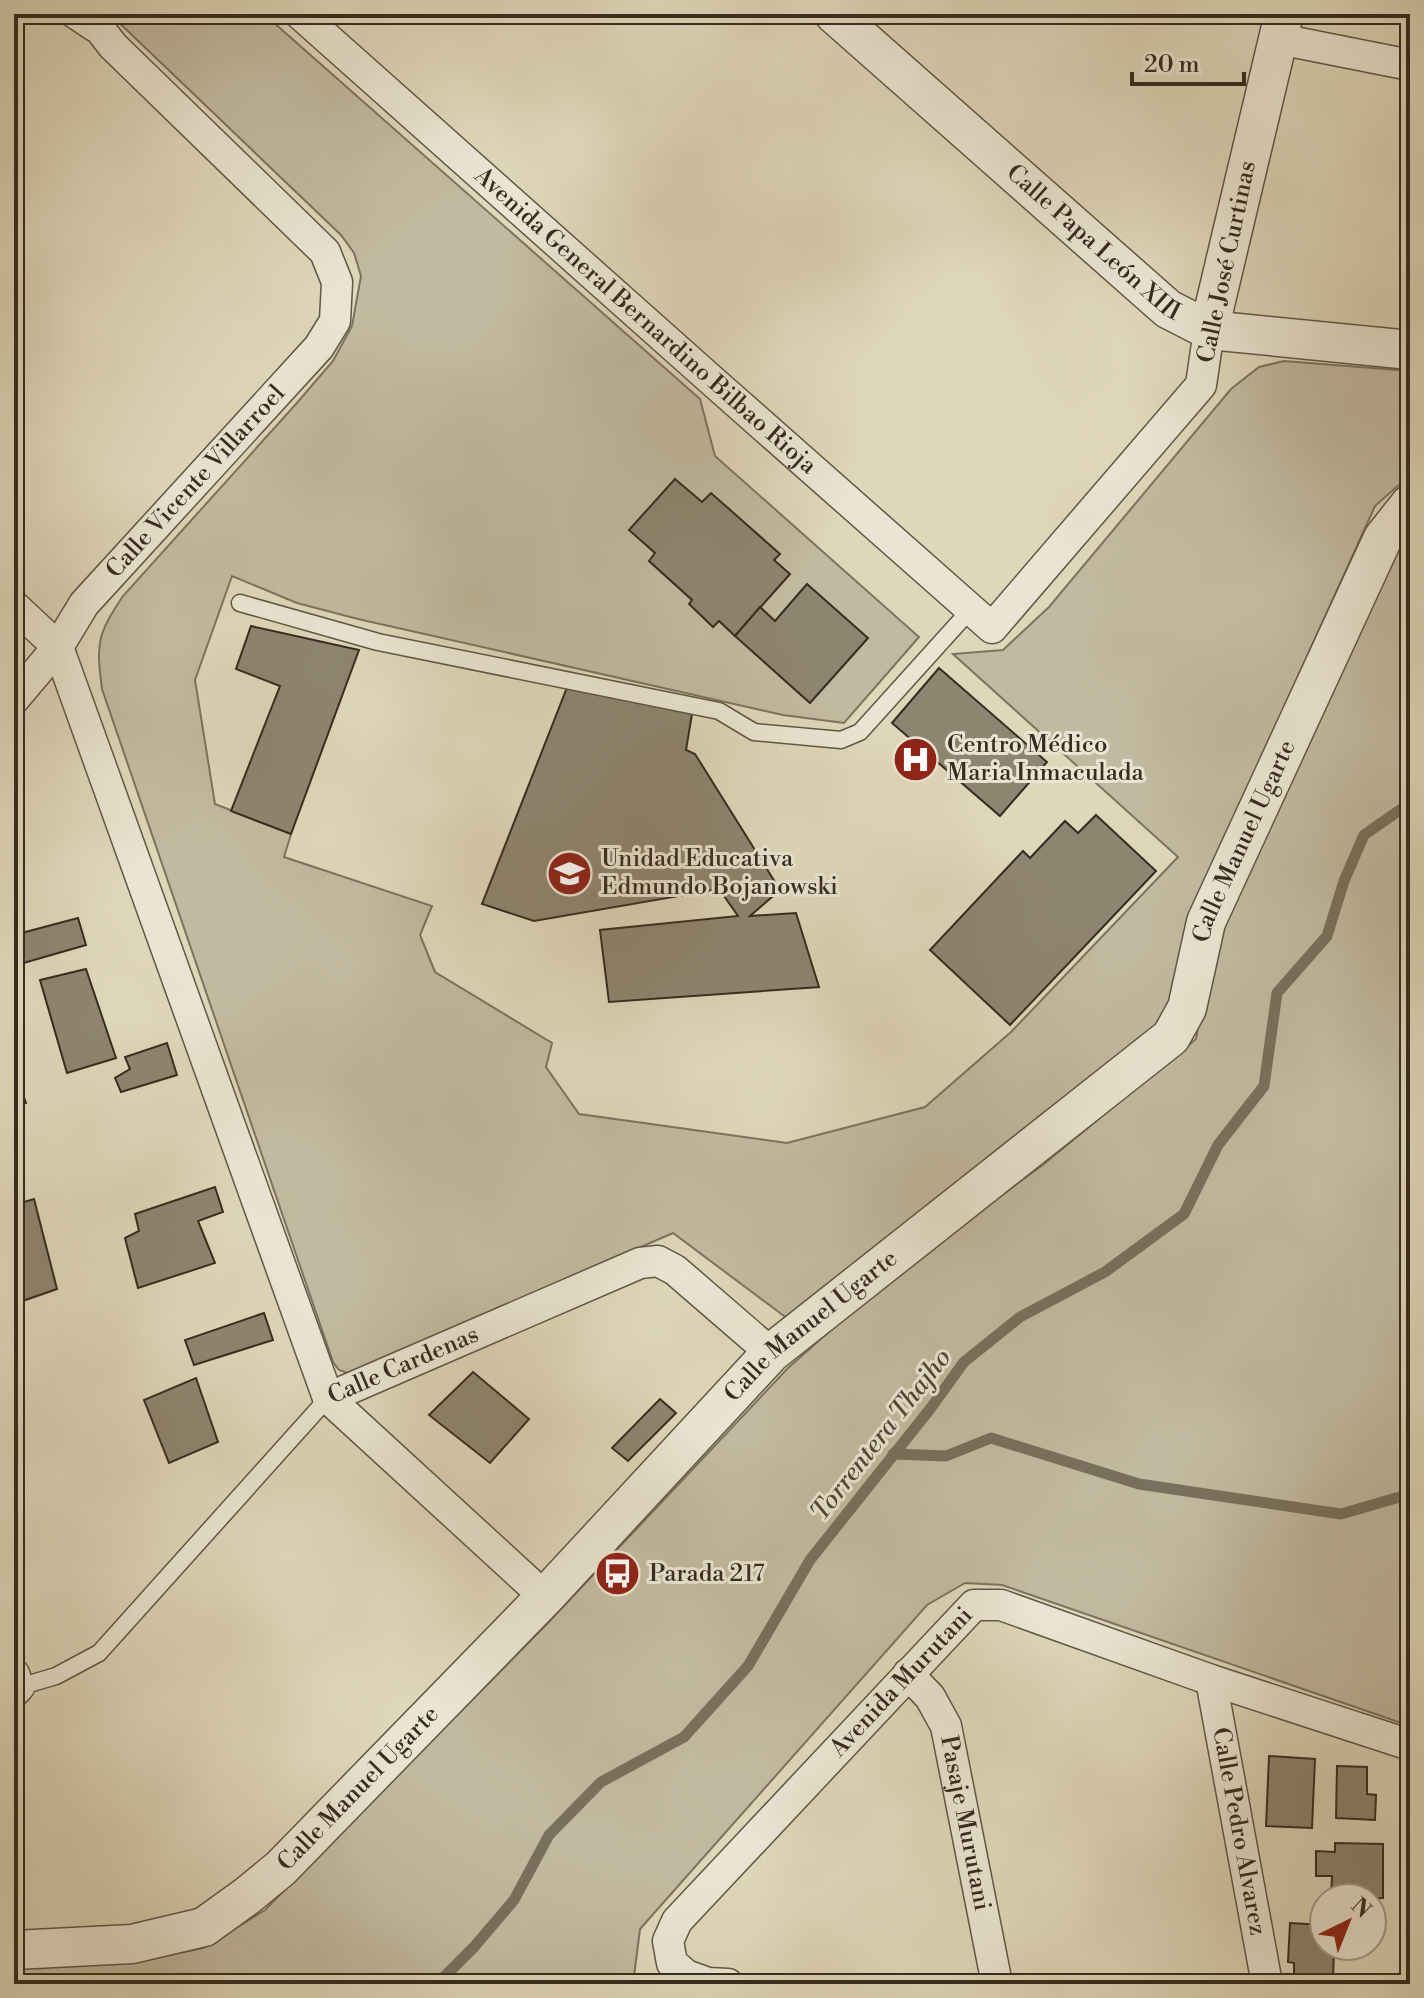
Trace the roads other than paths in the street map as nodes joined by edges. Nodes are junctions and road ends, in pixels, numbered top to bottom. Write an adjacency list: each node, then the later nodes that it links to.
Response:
1 (64, 14): 6 (lane)
2 (88, 14): 6 (street)
3 (300, 14): 13 (street, Avenida General Bernardino Bilbao Rioja)
4 (834, 14): 8 (street, Calle Papa León XIII)
5 (1281, 26): 7 (street); 8 (street, Calle José Curtinas)
6 (113, 46): 14 (street, Calle Vicente Villarroel)
7 (1410, 65)
8 (1209, 330): 9 (street, Calle Papa León XIII); 13 (street, Calle José Curtinas)
9 (1410, 350)
10 (1410, 504): 16 (street, Calle Manuel Ugarte)
11 (240, 603): 13 (lane)
12 (14, 606): 14 (street)
13 (982, 618)
14 (58, 647): 15 (street, Calle Vicente Villarroel); 17 (street)
15 (14, 699)
16 (771, 1353): 17 (street, Calle Cardenas); 18 (street, Calle Manuel Ugarte)
17 (328, 1398): 18 (street); 21 (lane, Calle Cardenas)
18 (545, 1597): 23 (street, Calle Manuel Ugarte)
19 (908, 1674): 20 (street, Avenida Murutani); 24 (street, Avenida Murutani); 25 (street, Pasaje Murutani)
20 (1211, 1680): 22 (street, Avenida Murutani); 26 (street, Calle Pedro Alvarez)
21 (16, 1684)
22 (1410, 1745)
23 (14, 1950)
24 (728, 1984)
25 (997, 1984)
26 (1265, 1984)

